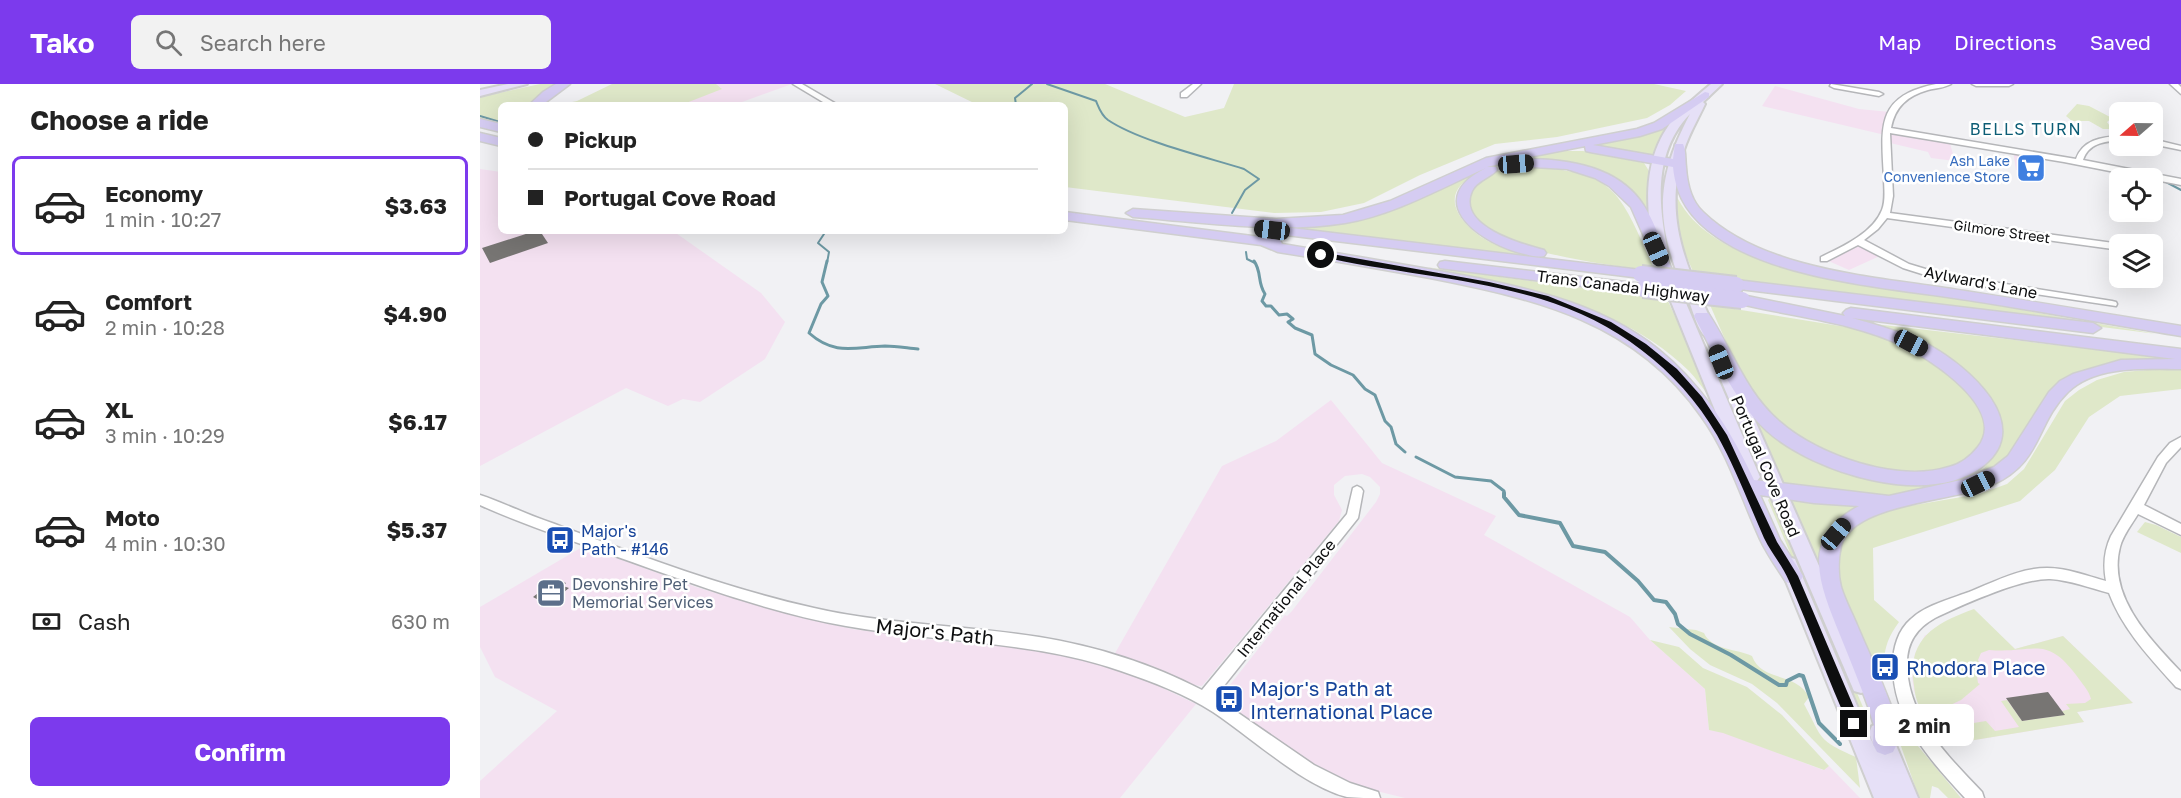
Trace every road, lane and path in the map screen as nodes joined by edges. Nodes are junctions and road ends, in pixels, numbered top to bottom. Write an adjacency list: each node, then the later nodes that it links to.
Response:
1 (522, 84): 13 (main road)
2 (564, 84): 17 (highway)
3 (797, 84): 18 (street)
4 (1197, 84): 14 (street)
5 (1717, 84): 15 (main road, Portugal Cove Road)
6 (1876, 84): 16 (street)
7 (1947, 84): 19 (street)
8 (1976, 84): 9 (street)
9 (2008, 84)
10 (2174, 84): 12 (street)
11 (1834, 86): 16 (street)
12 (2181, 92)
13 (480, 93)
14 (1184, 95)
15 (1705, 95): 27 (main road, Portugal Cove Road); 28 (highway); 32 (main road, Portugal Cove Road)
16 (1885, 98): 19 (street)
17 (538, 102)
18 (829, 102)
19 (1899, 104): 22 (street)
20 (480, 123): 21 (highway)
21 (498, 127)
22 (1886, 130): 33 (street); 38 (street)
23 (480, 137): 25 (highway)
24 (2109, 140): 33 (street)
25 (498, 141)
26 (2163, 144): 29 (street)
27 (1679, 147): 34 (main road, Portugal Cove Road); 49 (highway)
28 (1552, 148): 32 (highway); 37 (highway)
29 (2181, 148)
30 (480, 149): 31 (highway)
31 (498, 152)
32 (1657, 160): 34 (highway); 44 (main road, Portugal Cove Road)
33 (2079, 161): 35 (street)
34 (1674, 163): 48 (main road, Portugal Cove Road)
35 (2181, 182)
36 (1068, 205): 37 (highway, Trans Canada Highway)
37 (1134, 213): 45 (highway, Trans Canada Highway)
38 (1884, 215): 40 (street); 42 (street, Gilmore Street)
39 (1068, 216): 41 (highway, Trans Canada Highway)
40 (1858, 240): 43 (street); 47 (street, Aylward's Lane)
41 (1263, 241): 45 (highway, Trans Canada Highway); 61 (highway)
42 (2109, 246)
43 (1824, 259)
44 (1665, 270): 45 (highway); 54 (main road, Portugal Cove Road)
45 (1642, 282): 46 (highway, Trans Canada Highway, bridge)
46 (1739, 293): 48 (highway); 50 (highway, Trans Canada Highway); 51 (highway, Trans Canada Highway)
47 (2112, 304)
48 (1702, 316): 55 (main road, Portugal Cove Road)
49 (2181, 331)
50 (2181, 339)
51 (2181, 354)
52 (2181, 364): 58 (highway)
53 (2181, 441): 59 (street)
54 (1755, 487): 55 (highway); 61 (main road, Portugal Cove Road)
55 (1777, 489): 58 (highway); 66 (main road, Portugal Cove Road)
56 (1357, 491): 64 (street, International Place)
57 (480, 500): 64 (street, Major's Path)
58 (1905, 501): 66 (highway)
59 (2136, 507): 60 (street); 62 (street)
60 (2181, 530)
61 (1793, 576): 65 (main road, Portugal Cove Road)
62 (2114, 588): 63 (street); 71 (street)
63 (2181, 682)
64 (1203, 699): 67 (street, Major's Path)
65 (1861, 742): 68 (main road); 69 (main road, Portugal Cove Road)
66 (1885, 744): 70 (main road, Portugal Cove Road)
67 (1372, 798)
68 (1875, 798)
69 (1886, 798)
70 (1908, 798)
71 (1976, 798)

